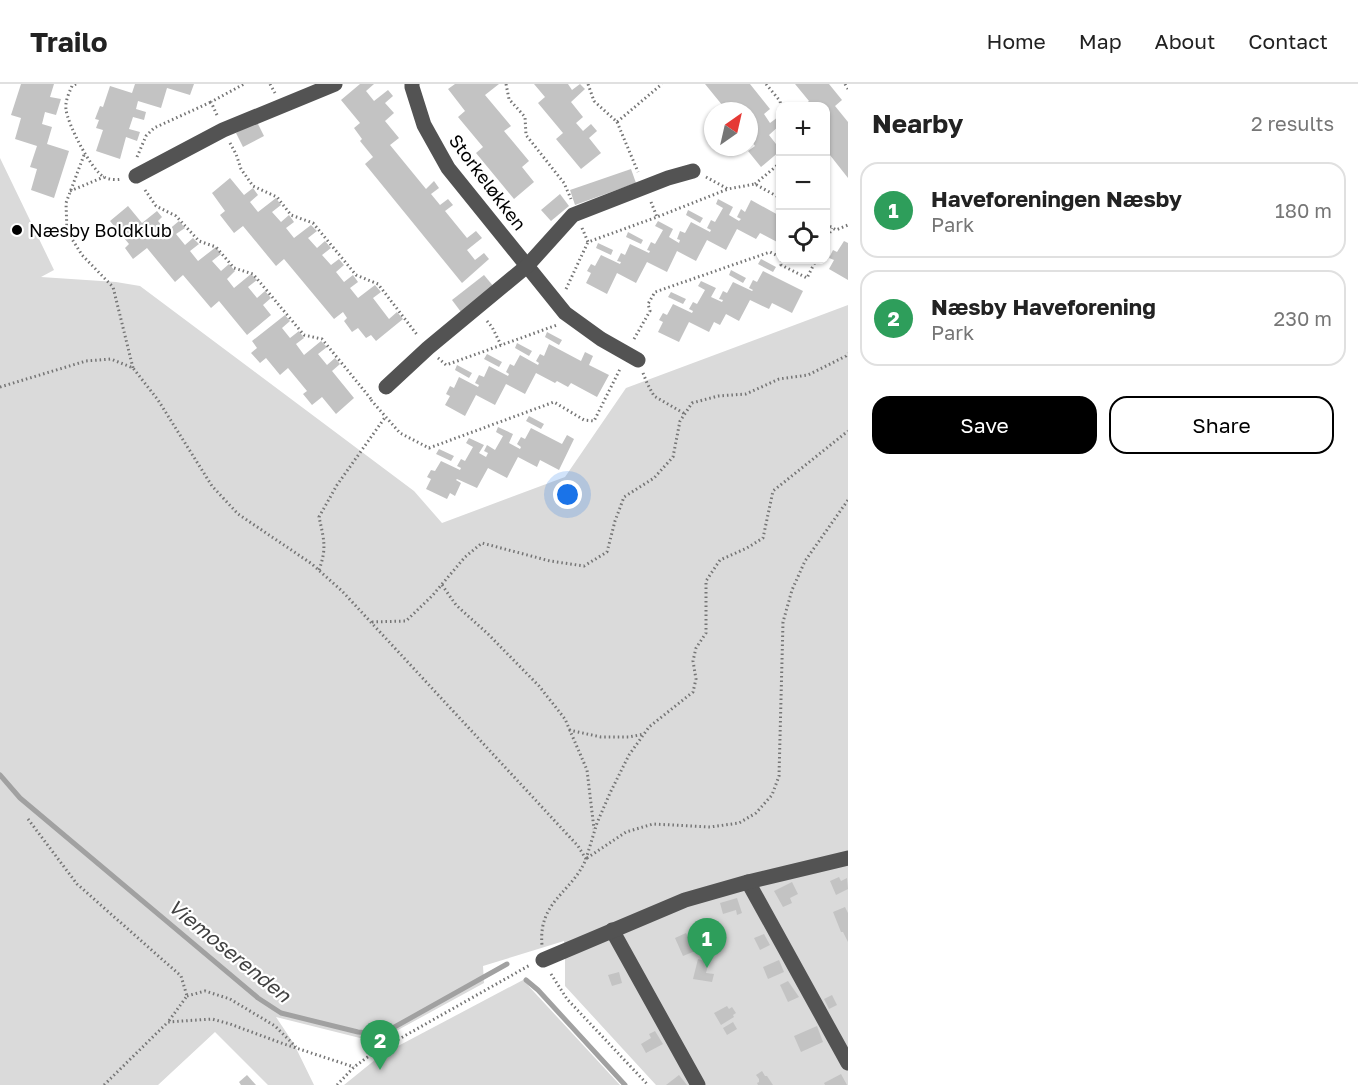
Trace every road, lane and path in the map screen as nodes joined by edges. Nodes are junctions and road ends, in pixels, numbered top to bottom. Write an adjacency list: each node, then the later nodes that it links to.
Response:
1 (76, 84): 14 (path)
2 (244, 84): 10 (path)
3 (335, 84): 13 (street)
4 (412, 84): 30 (street, Storkeløkken)
5 (588, 84): 12 (path)
6 (662, 84): 12 (path)
7 (765, 84): 11 (path)
8 (845, 84): 9 (path)
9 (848, 89)
10 (211, 102): 13 (path); 17 (path)
11 (780, 102)
12 (617, 122): 20 (path)
13 (223, 130): 17 (street); 35 (path)
14 (85, 154): 18 (path); 21 (path)
15 (776, 166): 19 (path)
16 (693, 171): 19 (path); 20 (street)
17 (136, 176): 18 (path); 41 (path)
18 (104, 177): 21 (path)
19 (755, 184): 22 (path)
20 (644, 188): 30 (street)
21 (69, 191): 38 (path)
22 (776, 196)
23 (848, 225): 24 (path)
24 (832, 228): 25 (path)
25 (830, 232)
26 (588, 242): 31 (path)
27 (776, 256): 37 (path)
28 (781, 264): 29 (path)
29 (814, 264)
30 (527, 266): 31 (street, Storkeløkken); 32 (street)
31 (559, 305): 37 (street, Storkeløkken)
32 (476, 309): 34 (path); 35 (street)
33 (557, 322): 34 (path)
34 (501, 345): 35 (path)
35 (428, 348): 40 (street)
36 (848, 353): 42 (path)
37 (627, 358): 42 (path); 43 (path)
38 (133, 368): 39 (path); 46 (path)
39 (0, 387)
40 (386, 387): 41 (path)
41 (371, 400): 43 (path)
42 (685, 414): 47 (path)
43 (386, 416): 46 (path)
44 (848, 431): 50 (path)
45 (848, 500): 54 (path)
46 (319, 570): 48 (path)
47 (442, 585): 48 (path); 49 (path)
48 (372, 622): 54 (path)
49 (569, 730): 50 (path); 52 (path)
50 (644, 734): 52 (path)
51 (28, 819): 58 (path)
52 (594, 831): 54 (path)
53 (848, 858): 55 (street)
54 (586, 859): 57 (path)
55 (747, 882): 56 (street); 61 (street)
56 (612, 930): 57 (street); 66 (street)
57 (543, 960): 62 (path); 65 (path)
58 (187, 996): 59 (path); 60 (path)
59 (168, 1022): 60 (path); 63 (path)
60 (298, 1048): 62 (path)
61 (848, 1063)
62 (354, 1067): 64 (path)
63 (104, 1085)
64 (337, 1085)
65 (648, 1085)
66 (698, 1085)

